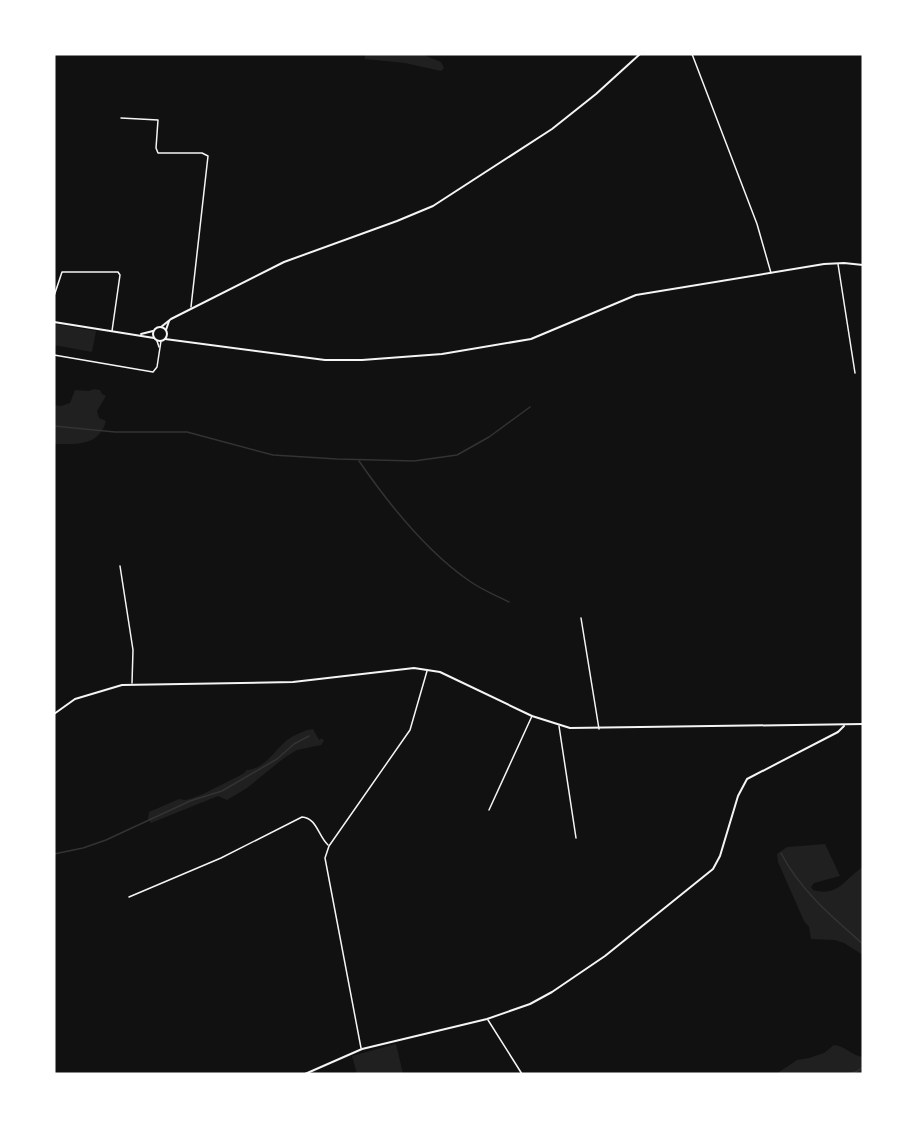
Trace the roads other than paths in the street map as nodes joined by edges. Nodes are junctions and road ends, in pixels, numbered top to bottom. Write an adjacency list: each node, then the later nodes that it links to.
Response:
1 (640, 54): 8 (street)
2 (692, 54): 6 (street)
3 (121, 118): 8 (street)
4 (837, 263): 5 (street); 6 (street); 19 (street)
5 (863, 265)
6 (771, 273): 17 (street)
7 (54, 296): 13 (street)
8 (192, 308): 9 (street)
9 (171, 319): 11 (street); 14 (street)
10 (54, 322): 13 (street)
11 (161, 327): 12 (street); 14 (street)
12 (154, 330): 15 (street); 16 (street)
13 (112, 331): 15 (street)
14 (167, 332): 16 (street); 17 (street)
15 (138, 334): 16 (street)
16 (160, 340): 17 (street); 18 (street)
17 (173, 340)
18 (54, 355)
19 (855, 373)
20 (120, 566): 23 (street)
21 (580, 618): 29 (street)
22 (428, 669): 23 (street); 25 (street); 32 (street)
23 (132, 684): 24 (street)
24 (54, 714)
25 (532, 716): 28 (street); 30 (street)
26 (863, 724): 27 (street)
27 (845, 725): 29 (street); 34 (street)
28 (559, 726): 29 (street); 31 (street)
29 (599, 729)
30 (489, 810)
31 (576, 838)
32 (329, 846): 33 (street); 35 (street)
33 (129, 897)
34 (488, 1019): 35 (street); 37 (street)
35 (362, 1049): 36 (street)
36 (305, 1074)
37 (522, 1074)

